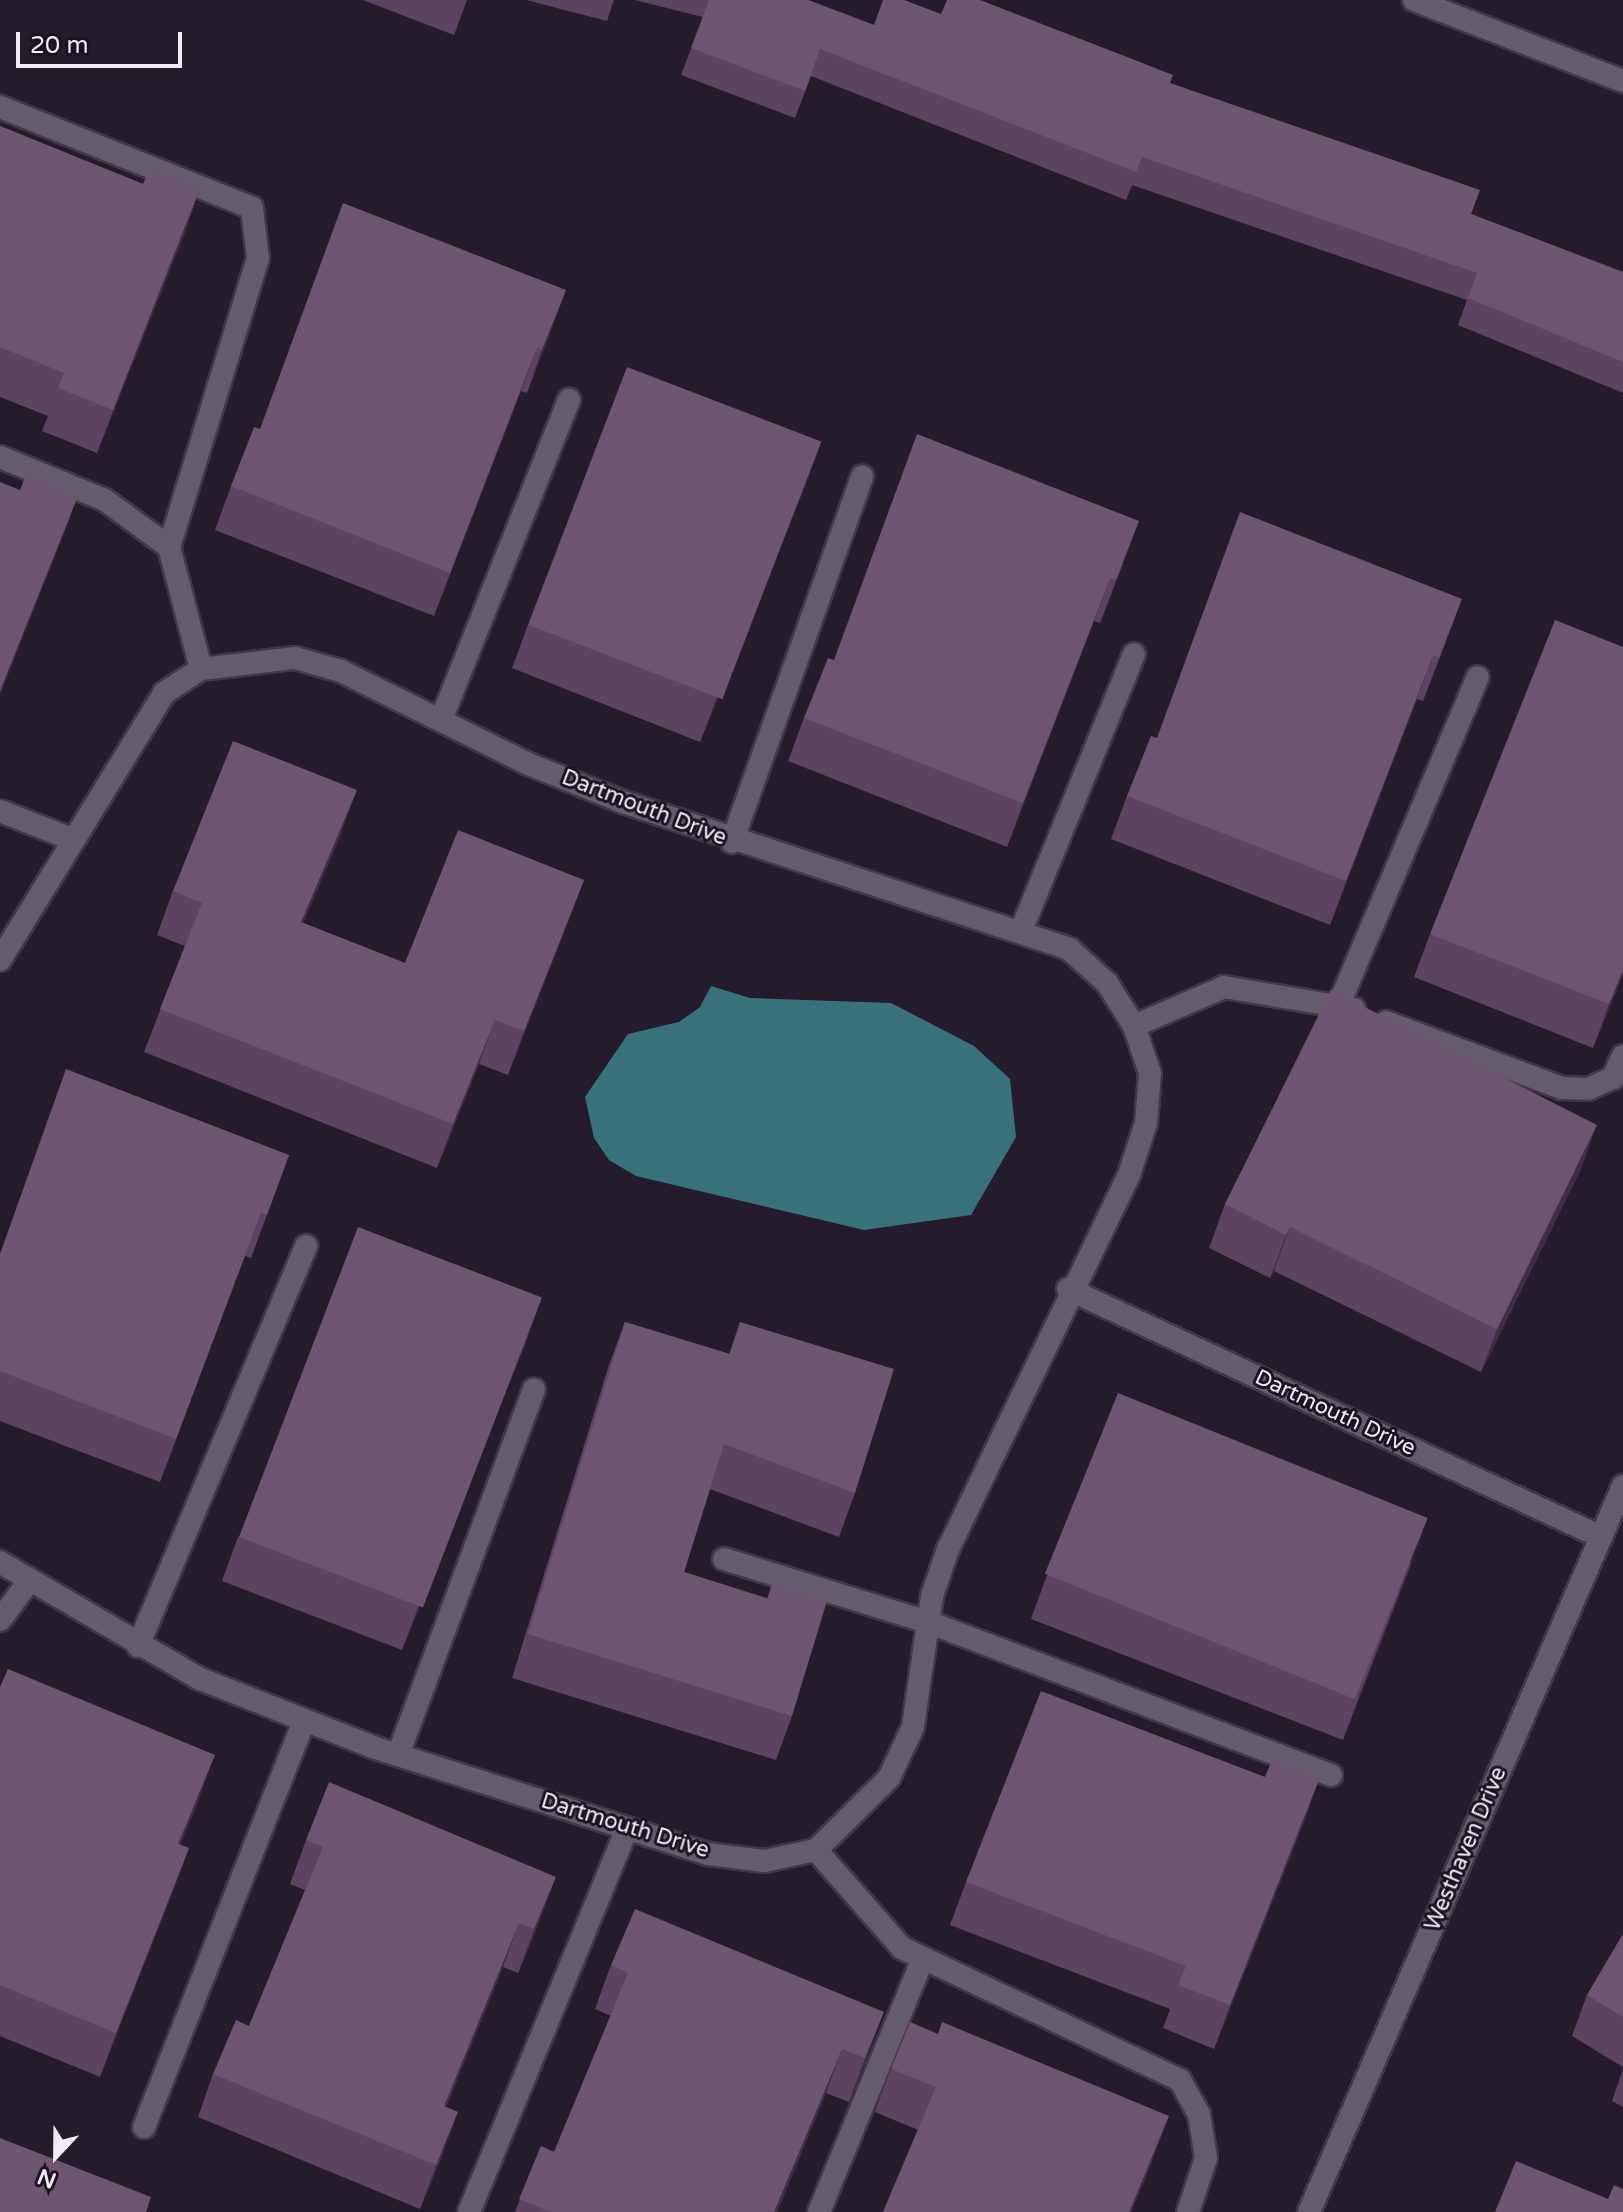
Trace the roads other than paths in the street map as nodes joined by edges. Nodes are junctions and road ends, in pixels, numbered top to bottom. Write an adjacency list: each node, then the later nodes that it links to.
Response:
1 (1414, 0): 2 (street)
2 (1623, 81)
3 (0, 107): 7 (street)
4 (569, 400): 11 (street)
5 (0, 457): 7 (street)
6 (862, 476): 14 (street)
7 (169, 547): 9 (street)
8 (1134, 654): 15 (street)
9 (201, 669): 11 (street, Dartmouth Drive); 13 (street, Dartmouth Drive)
10 (1478, 677): 17 (street)
11 (441, 720): 14 (street, Dartmouth Drive)
12 (0, 811): 13 (street)
13 (71, 839): 16 (street, Dartmouth Drive)
14 (732, 842): 15 (street, Dartmouth Drive)
15 (1021, 931): 18 (street, Dartmouth Drive)
16 (0, 960)
17 (1339, 1004): 18 (street); 19 (street)
18 (1134, 1026): 21 (street, Dartmouth Drive)
19 (1623, 1056)
20 (306, 1246): 30 (street)
21 (1068, 1289): 24 (street, Dartmouth Drive); 29 (street, Dartmouth Drive)
22 (534, 1389): 32 (street)
23 (1623, 1486): 24 (street, Westhaven Drive)
24 (1601, 1537): 41 (street, Westhaven Drive)
25 (724, 1559): 29 (street)
26 (0, 1562): 27 (street, Dartmouth Drive)
27 (30, 1580): 28 (street); 30 (street, Dartmouth Drive)
28 (0, 1620)
29 (928, 1622): 33 (street); 35 (street, Dartmouth Drive)
30 (138, 1646): 31 (street, Dartmouth Drive)
31 (304, 1721): 32 (street, Dartmouth Drive); 37 (street)
32 (398, 1755): 34 (street, Dartmouth Drive)
33 (1331, 1775)
34 (627, 1828): 35 (street, Dartmouth Drive); 38 (street)
35 (816, 1850): 36 (street)
36 (923, 1958): 39 (street); 40 (street)
37 (144, 2127)
38 (469, 2212)
39 (819, 2212)
40 (1188, 2212)
41 (1309, 2212)

